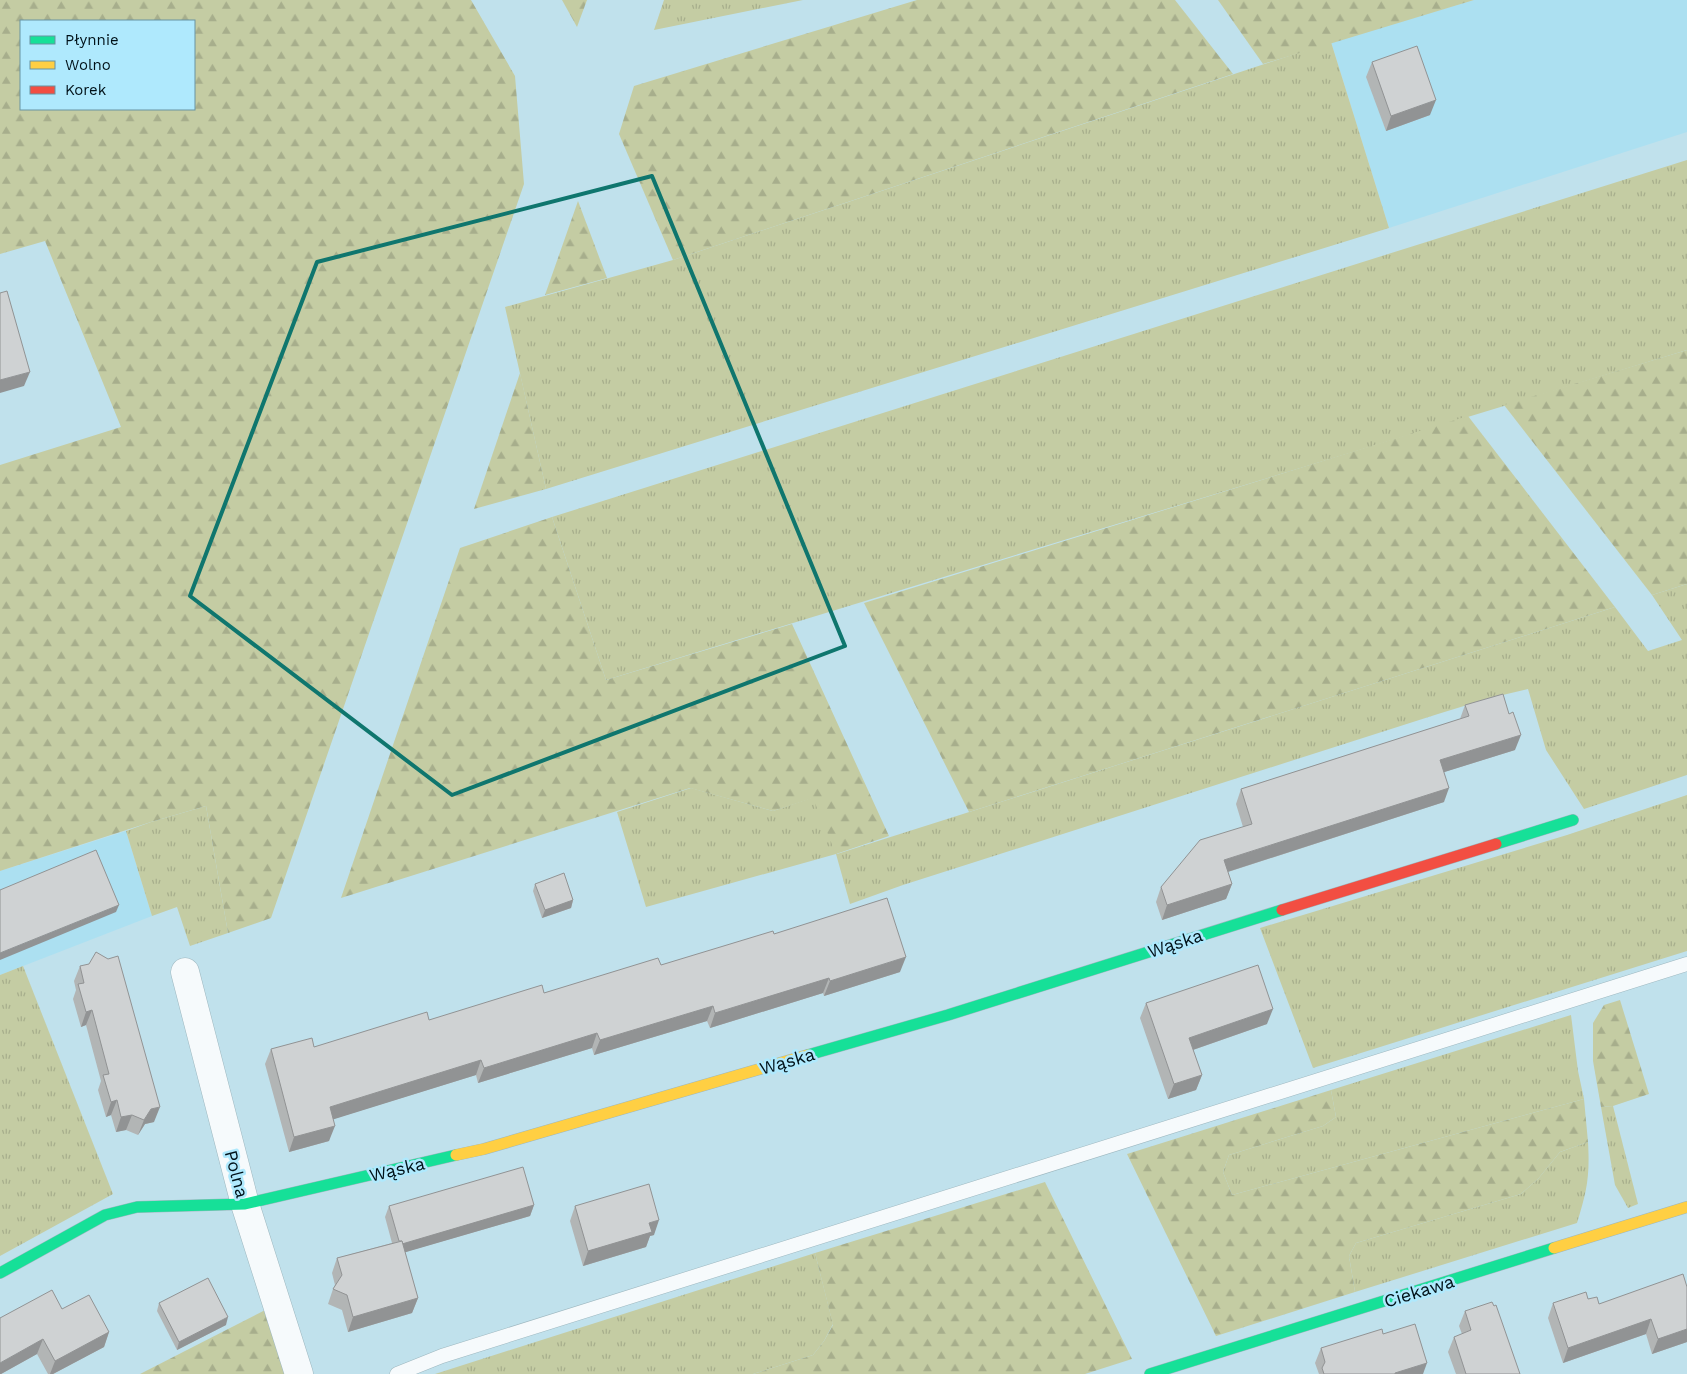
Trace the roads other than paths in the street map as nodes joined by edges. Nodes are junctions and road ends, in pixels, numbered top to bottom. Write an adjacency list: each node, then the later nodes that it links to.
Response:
1 (1573, 820): 4 (street, Wąska)
2 (1687, 964): 8 (lane)
3 (185, 972): 4 (street, Polna)
4 (245, 1204): 6 (street, Wąska); 7 (street, Polna)
5 (1687, 1207): 9 (street, Ciekawa)
6 (0, 1273)
7 (299, 1374)
8 (397, 1374)
9 (1150, 1374)

